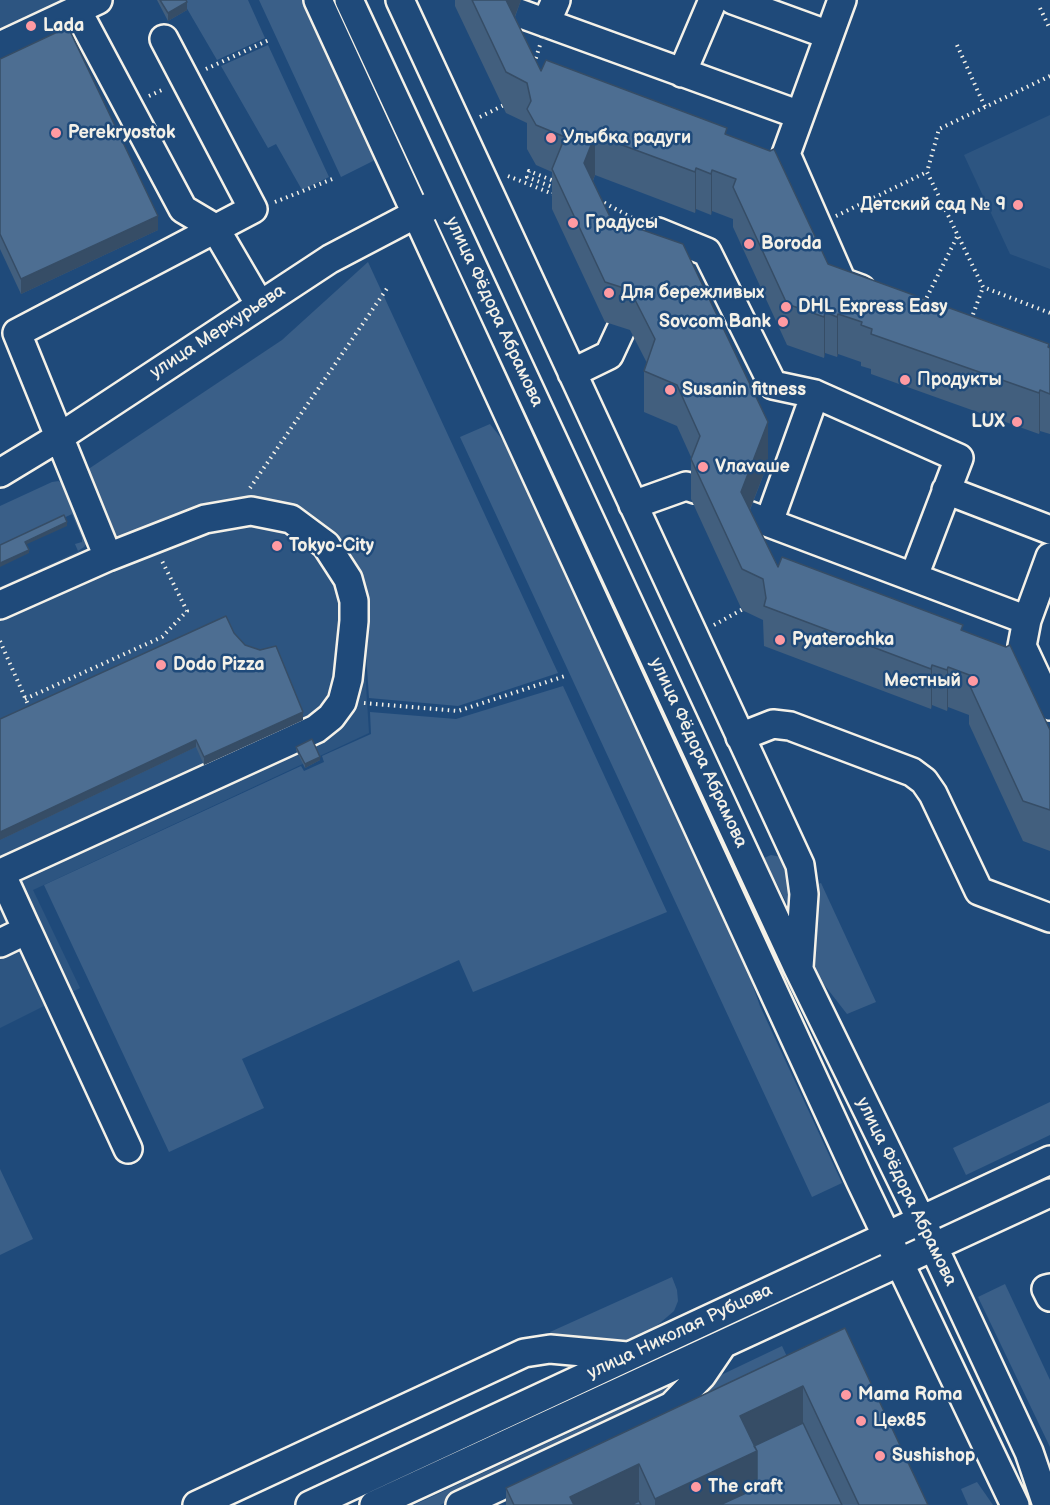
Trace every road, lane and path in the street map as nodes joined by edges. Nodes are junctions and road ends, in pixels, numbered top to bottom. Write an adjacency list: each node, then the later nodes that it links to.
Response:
1 (318, 0): 32 (street, улица Фёдора Абрамова)
2 (349, 0): 30 (street, улица Фёдора Абрамова)
3 (713, 0): 19 (street)
4 (733, 0): 12 (street)
5 (842, 0): 12 (street)
6 (405, 1): 46 (street)
7 (87, 5): 16 (street); 34 (street)
8 (1040, 8): 11 (path)
9 (516, 12): 10 (street)
10 (551, 12): 18 (path); 19 (street)
11 (1050, 29)
12 (830, 35): 23 (street)
13 (164, 39): 31 (street)
14 (271, 39): 17 (path)
15 (957, 45): 22 (path)
16 (0, 46)
17 (226, 60)
18 (532, 72)
19 (682, 73): 23 (street)
20 (1050, 76): 22 (path)
21 (503, 93): 24 (path)
22 (985, 107): 25 (path)
23 (800, 115): 33 (street)
24 (480, 117)
25 (927, 172): 33 (path); 36 (path)
26 (507, 176): 28 (path)
27 (335, 178): 31 (path)
28 (562, 184)
29 (594, 196): 35 (path)
30 (442, 201): 32 (street, улица Меркурьева); 73 (street, улица Фёдора Абрамова)
31 (253, 209): 34 (street)
32 (417, 213): 41 (street, улица Меркурьева); 78 (street, улица Фёдора Абрамова)
33 (817, 225): 40 (street)
34 (215, 228): 41 (street); 48 (street)
35 (658, 232): 37 (street); 47 (street)
36 (958, 235): 39 (path); 42 (path)
37 (642, 270)
38 (388, 287): 53 (path)
39 (983, 287): 43 (path); 45 (path)
40 (887, 299)
41 (260, 305): 48 (street, улица Меркурьева)
42 (920, 311)
43 (1050, 313)
44 (622, 327): 46 (street)
45 (967, 329)
46 (572, 373): 52 (street)
47 (815, 394): 51 (street); 58 (street)
48 (61, 436): 49 (street, улица Меркурьева); 56 (street)
49 (0, 472)
50 (695, 489): 52 (street)
51 (946, 490): 54 (street); 58 (street)
52 (633, 505): 69 (street)
53 (233, 514): 55 (street); 66 (street)
54 (1050, 530)
55 (152, 540): 56 (street); 65 (path)
56 (108, 557): 60 (street)
57 (1050, 557): 61 (street)
58 (914, 576): 61 (street)
59 (742, 598): 62 (path)
60 (0, 605)
61 (1027, 620): 67 (street)
62 (714, 625)
63 (0, 641): 65 (path)
64 (565, 676): 66 (path)
65 (25, 699): 68 (path)
66 (342, 702): 71 (street)
67 (1050, 706)
68 (31, 712)
69 (740, 737): 70 (street); 73 (street)
70 (1050, 918)
71 (27, 930): 72 (street); 74 (street)
72 (0, 942)
73 (798, 968): 77 (street, улица Фёдора Абрамова)
74 (128, 1149)
75 (1050, 1160): 77 (street, улица Николая Рубцова)
76 (1050, 1193): 79 (street, улица Николая Рубцова)
77 (921, 1220): 78 (street, улица Николая Рубцова); 79 (street, улица Фёдора Абрамова)
78 (888, 1235): 80 (street, улица Фёдора Абрамова); 84 (street, улица Николая Рубцова)
79 (934, 1248): 80 (street, улица Николая Рубцова); 85 (street, улица Фёдора Абрамова)
80 (902, 1263): 83 (street, улица Николая Рубцова); 90 (street, улица Фёдора Абрамова)
81 (1050, 1288): 82 (street)
82 (1050, 1297)
83 (721, 1347): 88 (street, улица Николая Рубцова); 89 (street)
84 (628, 1357): 86 (street); 87 (street, улица Николая Рубцова)
85 (1040, 1459): 91 (street, улица Фёдора Абрамова)
86 (198, 1505)
87 (310, 1505)
88 (374, 1505)
89 (460, 1505)
90 (1015, 1505)
91 (1047, 1505)

